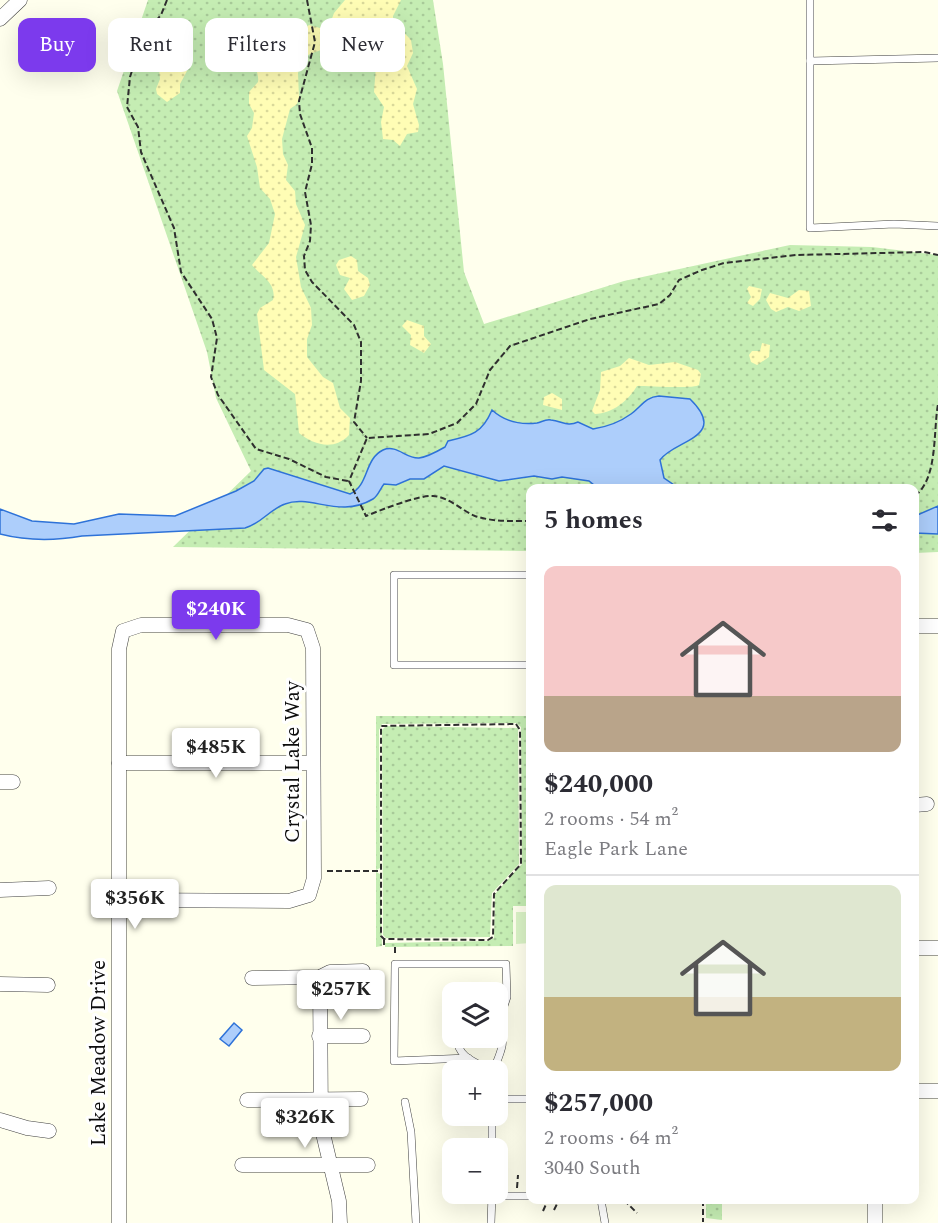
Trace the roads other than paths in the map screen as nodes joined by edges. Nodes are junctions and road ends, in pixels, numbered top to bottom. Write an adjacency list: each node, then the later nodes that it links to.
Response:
1 (20, 0): 3 (street)
2 (810, 0): 5 (lane)
3 (0, 19)
4 (938, 58): 5 (lane)
5 (810, 61): 6 (lane)
6 (938, 226)
7 (526, 575): 11 (lane)
8 (919, 626): 9 (street)
9 (938, 626)
10 (307, 630): 12 (street, Lake Meadow Drive); 13 (street, Crystal Lake Way)
11 (526, 665)
12 (119, 763): 13 (street); 16 (street, Lake Meadow Drive)
13 (313, 763): 16 (street, Crystal Lake Way)
14 (49, 888): 15 (street)
15 (0, 890)
16 (119, 900): 48 (street, Lake Meadow Drive)
17 (919, 948): 18 (street)
18 (938, 948)
19 (363, 971): 20 (street)
20 (320, 977): 21 (street); 25 (street)
21 (252, 978)
22 (507, 982): 28 (lane)
23 (0, 984): 24 (street)
24 (48, 985)
25 (320, 1036): 26 (street); 35 (street)
26 (363, 1036)
27 (459, 1048): 28 (lane)
28 (468, 1058): 29 (lane)
29 (472, 1060)
30 (919, 1091): 31 (street)
31 (938, 1091)
32 (508, 1099): 33 (lane)
33 (526, 1099)
34 (247, 1100): 35 (street)
35 (319, 1100): 36 (street); 41 (street)
36 (361, 1100)
37 (405, 1102): 50 (lane)
38 (0, 1120): 39 (street)
39 (49, 1131)
40 (242, 1165): 41 (street)
41 (331, 1165): 42 (street); 49 (street)
42 (368, 1165)
43 (508, 1195): 44 (lane)
44 (526, 1196)
45 (492, 1204): 51 (lane)
46 (602, 1204): 52 (lane)
47 (875, 1204): 53 (street)
48 (119, 1223)
49 (340, 1223)
50 (416, 1223)
51 (491, 1223)
52 (605, 1223)
53 (875, 1223)

